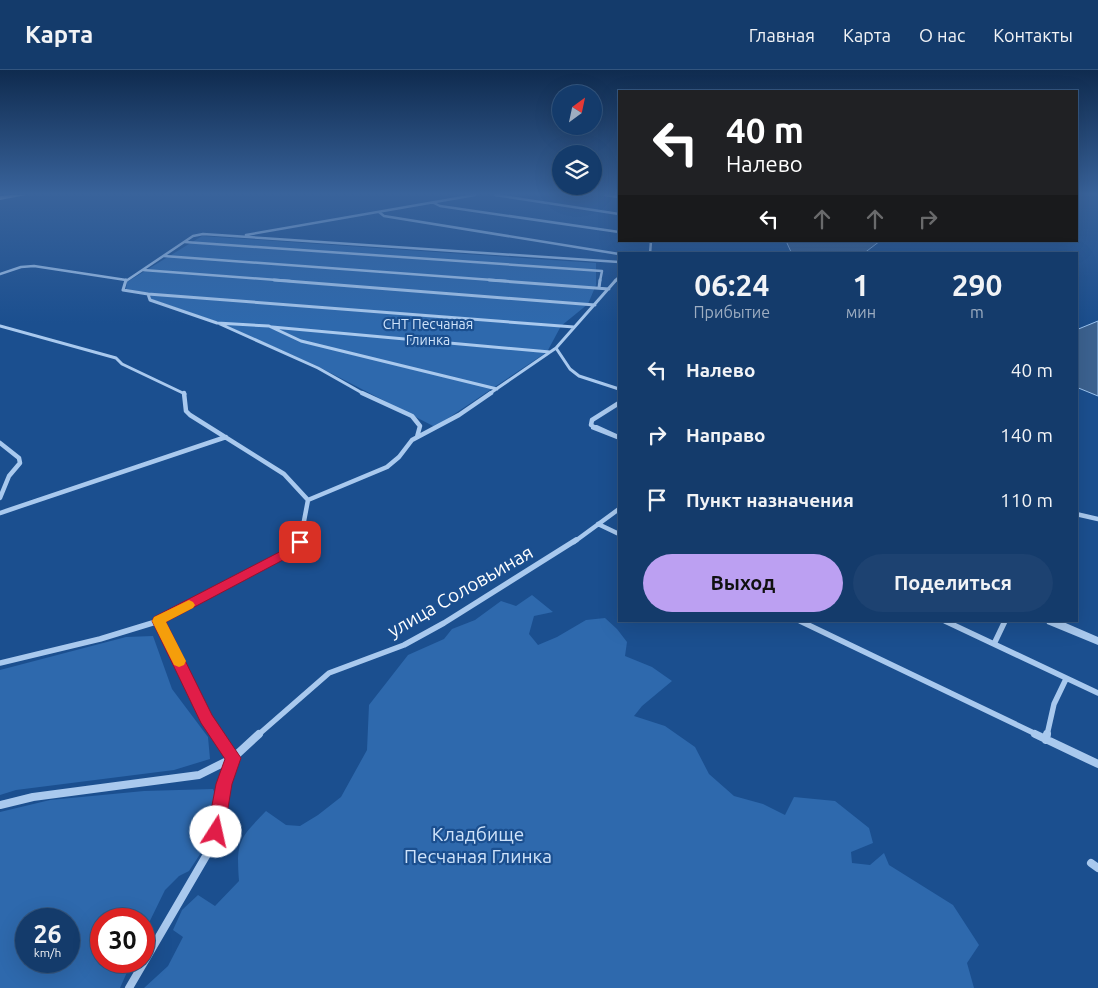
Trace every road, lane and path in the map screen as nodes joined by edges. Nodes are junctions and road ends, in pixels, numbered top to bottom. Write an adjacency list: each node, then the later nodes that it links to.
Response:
1 (190, 238): 4 (street)
2 (264, 238): 7 (street)
3 (519, 238): 5 (street)
4 (185, 242): 6 (street); 12 (street)
5 (618, 254)
6 (164, 256): 8 (street); 12 (street)
7 (618, 262)
8 (142, 270): 11 (street); 15 (street)
9 (0, 274): 11 (street)
10 (618, 278): 13 (street)
11 (126, 280): 14 (street)
12 (599, 288): 13 (street)
13 (609, 289): 15 (street)
14 (148, 294): 16 (street); 19 (street)
15 (595, 305): 19 (street)
16 (218, 323): 18 (street); 27 (street)
17 (0, 326): 26 (street)
18 (269, 326): 21 (street); 22 (street)
19 (574, 327): 20 (street)
20 (556, 348): 21 (street); 23 (street)
21 (550, 352): 22 (street)
22 (497, 389): 27 (street)
23 (618, 389)
24 (618, 404): 25 (street)
25 (594, 427): 28 (street)
26 (226, 437): 31 (street); 33 (street)
27 (417, 437): 31 (street)
28 (618, 438)
29 (0, 443): 30 (street)
30 (0, 498)
31 (308, 500): 38 (street)
32 (618, 510): 36 (street, улица Соловьиная)
33 (0, 513)
34 (1078, 514): 35 (street)
35 (1098, 519)
36 (598, 524): 37 (street); 49 (street, улица Соловьиная)
37 (618, 534)
38 (159, 621): 45 (street); 49 (street)
39 (802, 622): 48 (street)
40 (946, 622): 44 (street)
41 (1005, 622): 44 (street)
42 (1053, 622): 43 (street)
43 (1098, 641)
44 (994, 644): 46 (street)
45 (0, 663)
46 (1066, 679): 47 (street); 48 (street)
47 (1098, 693)
48 (1046, 740): 50 (street)
49 (233, 758): 51 (street); 52 (street, улица Соловьиная)
50 (1098, 764)
51 (0, 805)
52 (129, 988)

